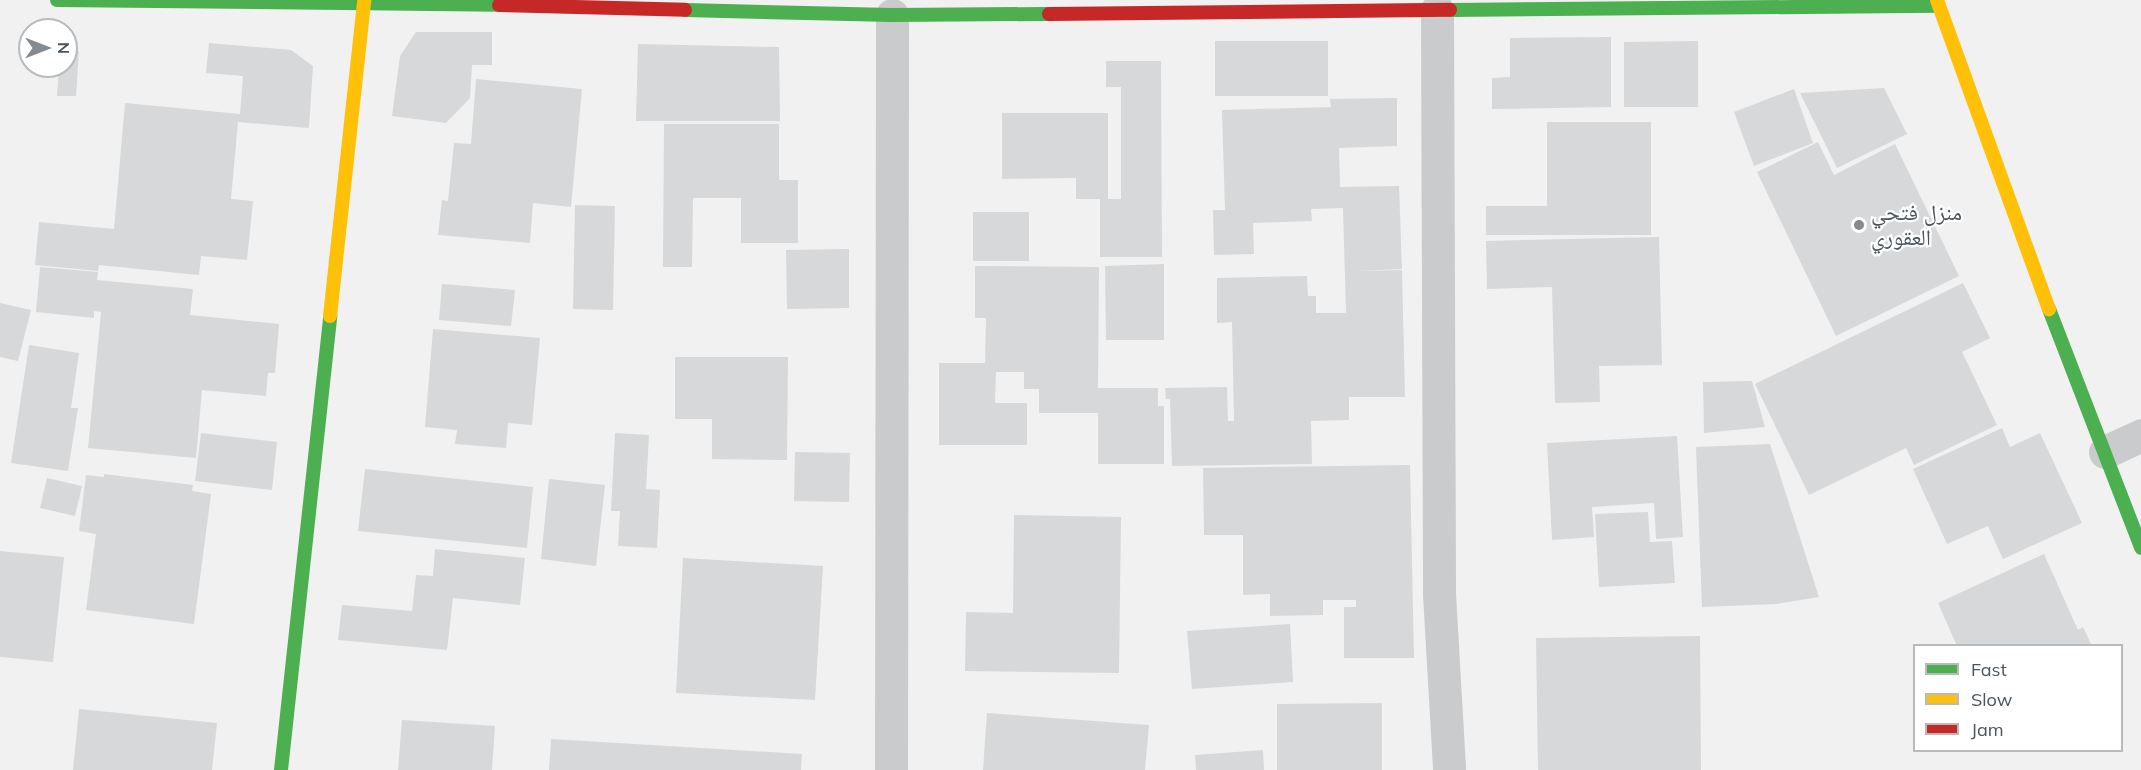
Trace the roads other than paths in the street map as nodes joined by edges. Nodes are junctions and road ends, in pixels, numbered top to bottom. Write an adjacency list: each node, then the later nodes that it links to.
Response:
1 (57, 0): 2 (street)
2 (364, 2): 5 (street); 9 (street)
3 (1937, 3): 4 (street); 7 (street)
4 (1437, 10): 5 (street); 11 (street)
5 (892, 15): 10 (street)
6 (2141, 435): 7 (street)
7 (2105, 452): 8 (street)
8 (2141, 548)
9 (281, 770)
10 (891, 770)
11 (1449, 770)

